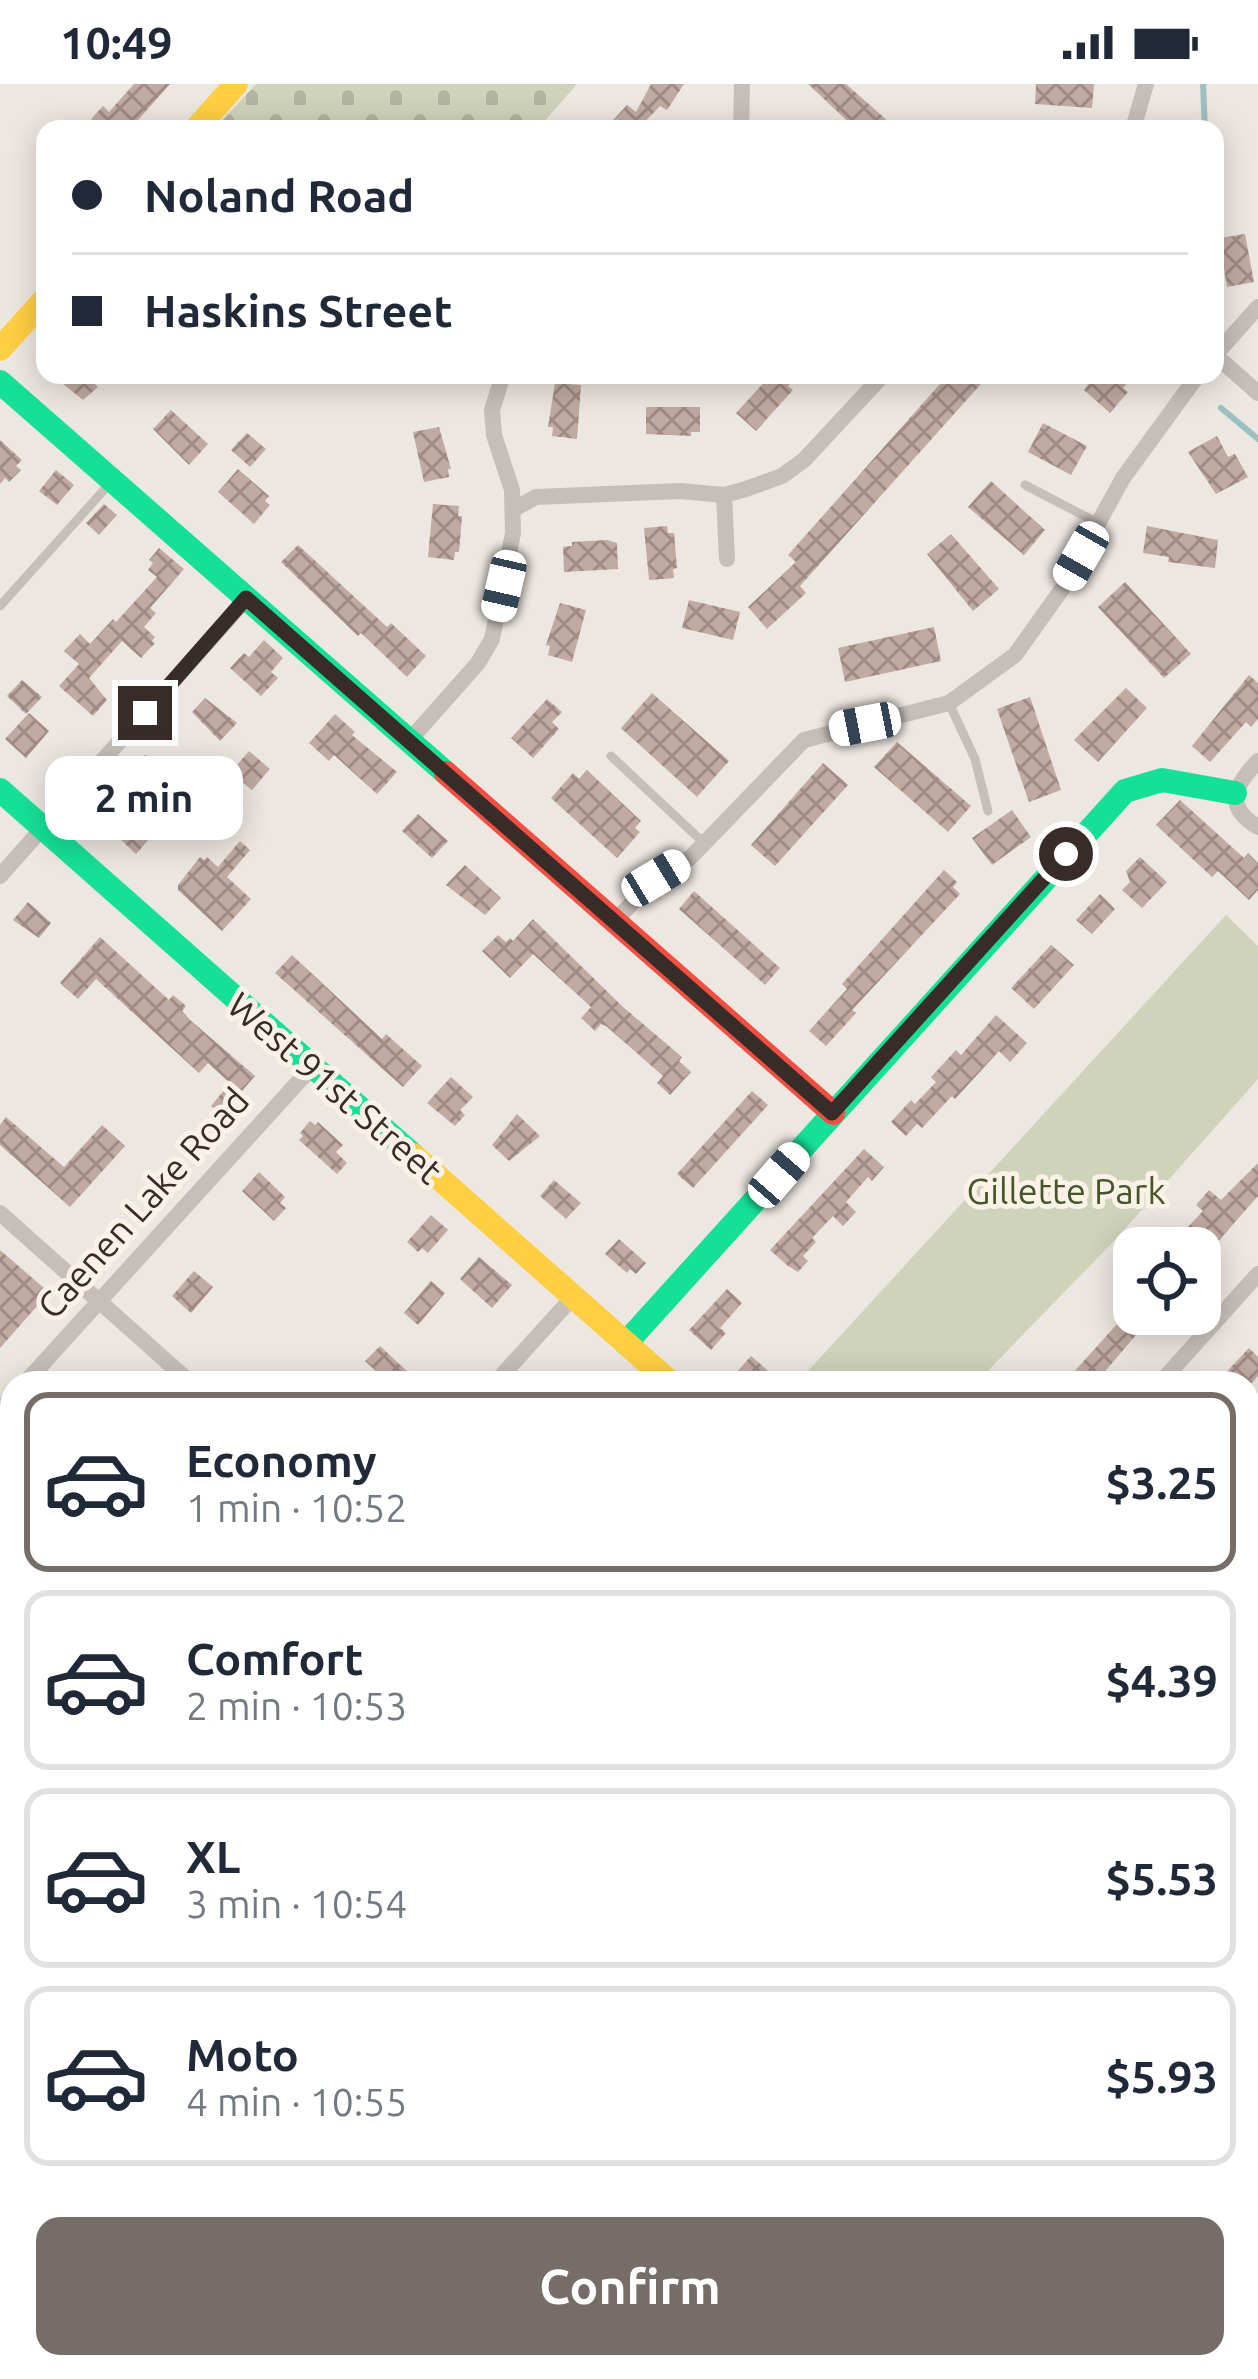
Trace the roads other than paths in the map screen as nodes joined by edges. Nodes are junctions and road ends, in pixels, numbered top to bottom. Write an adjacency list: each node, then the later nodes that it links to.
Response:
1 (236, 84): 4 (street)
2 (742, 84): 5 (street)
3 (1146, 84): 6 (street)
4 (204, 120)
5 (742, 120)
6 (1136, 120)
7 (1258, 307): 9 (street)
8 (36, 309): 10 (street)
9 (1224, 345)
10 (0, 349)
11 (1224, 363): 16 (street)
12 (0, 382): 17 (street)
13 (500, 384): 20 (street)
14 (875, 384): 19 (street)
15 (1191, 384): 21 (street)
16 (1258, 393)
17 (112, 481): 23 (street); 24 (lane)
18 (1025, 485): 21 (lane)
19 (724, 495): 20 (street); 22 (street)
20 (514, 509): 26 (street)
21 (1100, 524): 25 (street)
22 (727, 559)
23 (246, 598): 26 (street); 33 (street)
24 (0, 606)
25 (949, 703): 31 (lane); 34 (street)
26 (409, 741): 36 (street)
27 (611, 756): 34 (lane)
28 (1258, 761): 30 (street)
29 (0, 790): 33 (street, West 91st Street)
30 (1235, 793): 32 (street); 38 (street)
31 (988, 811)
32 (1258, 826)
33 (44, 829): 35 (street); 37 (street, West 91st Street)
34 (705, 844): 36 (street)
35 (0, 876)
36 (615, 921): 38 (street)
37 (311, 1067): 41 (street, West 91st Street); 42 (street, Caenen Lake Road)
38 (832, 1113): 43 (street)
39 (0, 1214): 42 (street)
40 (1258, 1274): 48 (street)
41 (573, 1298): 43 (street, West 91st Street); 46 (street)
42 (96, 1302): 44 (street, Caenen Lake Road); 45 (street)
43 (626, 1343): 47 (street, West 91st Street)
44 (36, 1371)
45 (177, 1371)
46 (506, 1371)
47 (658, 1371)
48 (1171, 1371)

